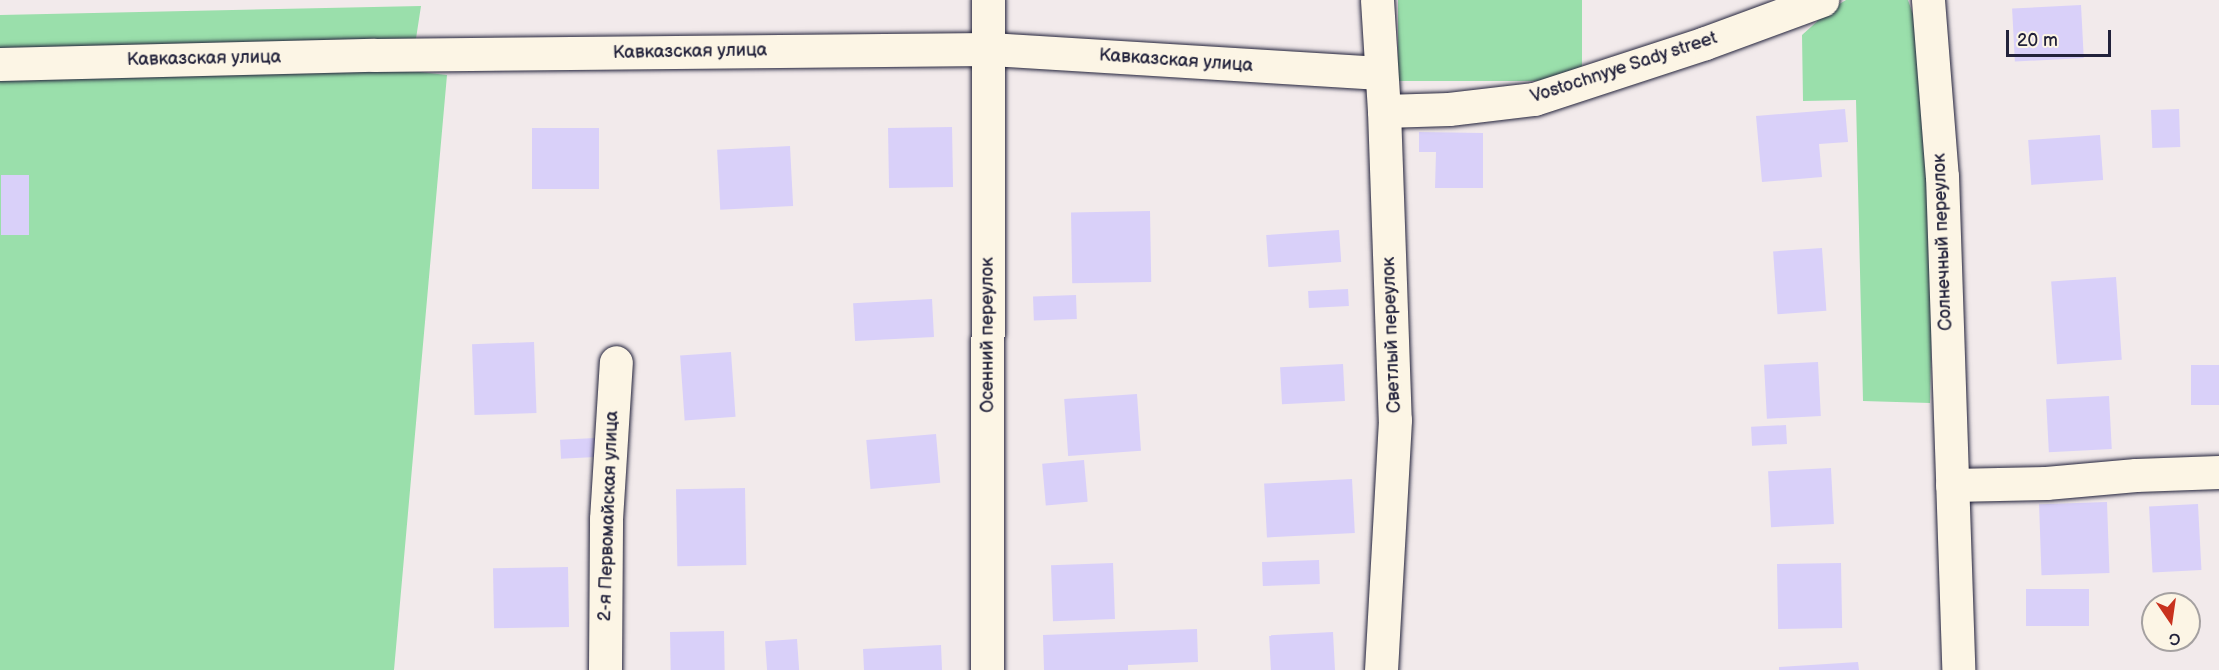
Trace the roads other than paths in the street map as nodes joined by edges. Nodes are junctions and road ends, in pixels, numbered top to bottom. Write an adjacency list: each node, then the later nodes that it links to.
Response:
1 (988, 0): 5 (street, Осенний переулок)
2 (1377, 0): 7 (street, Светлый переулок)
3 (1822, 0): 8 (street, Vostochnyye Sady street)
4 (1928, 0): 11 (street, Солнечный переулок)
5 (989, 49): 6 (street, Кавказcкая улица); 7 (street, Кавказcкая улица); 13 (street, Осенний переулок)
6 (0, 64)
7 (1380, 74): 8 (street, Светлый переулок)
8 (1384, 111): 14 (street, Светлый переулок)
9 (616, 362): 12 (street, 2-я Первомайская улица)
10 (2219, 472): 11 (street)
11 (1952, 485): 15 (street, Солнечный переулок)
12 (605, 670)
13 (987, 670)
14 (1381, 670)
15 (1958, 670)

